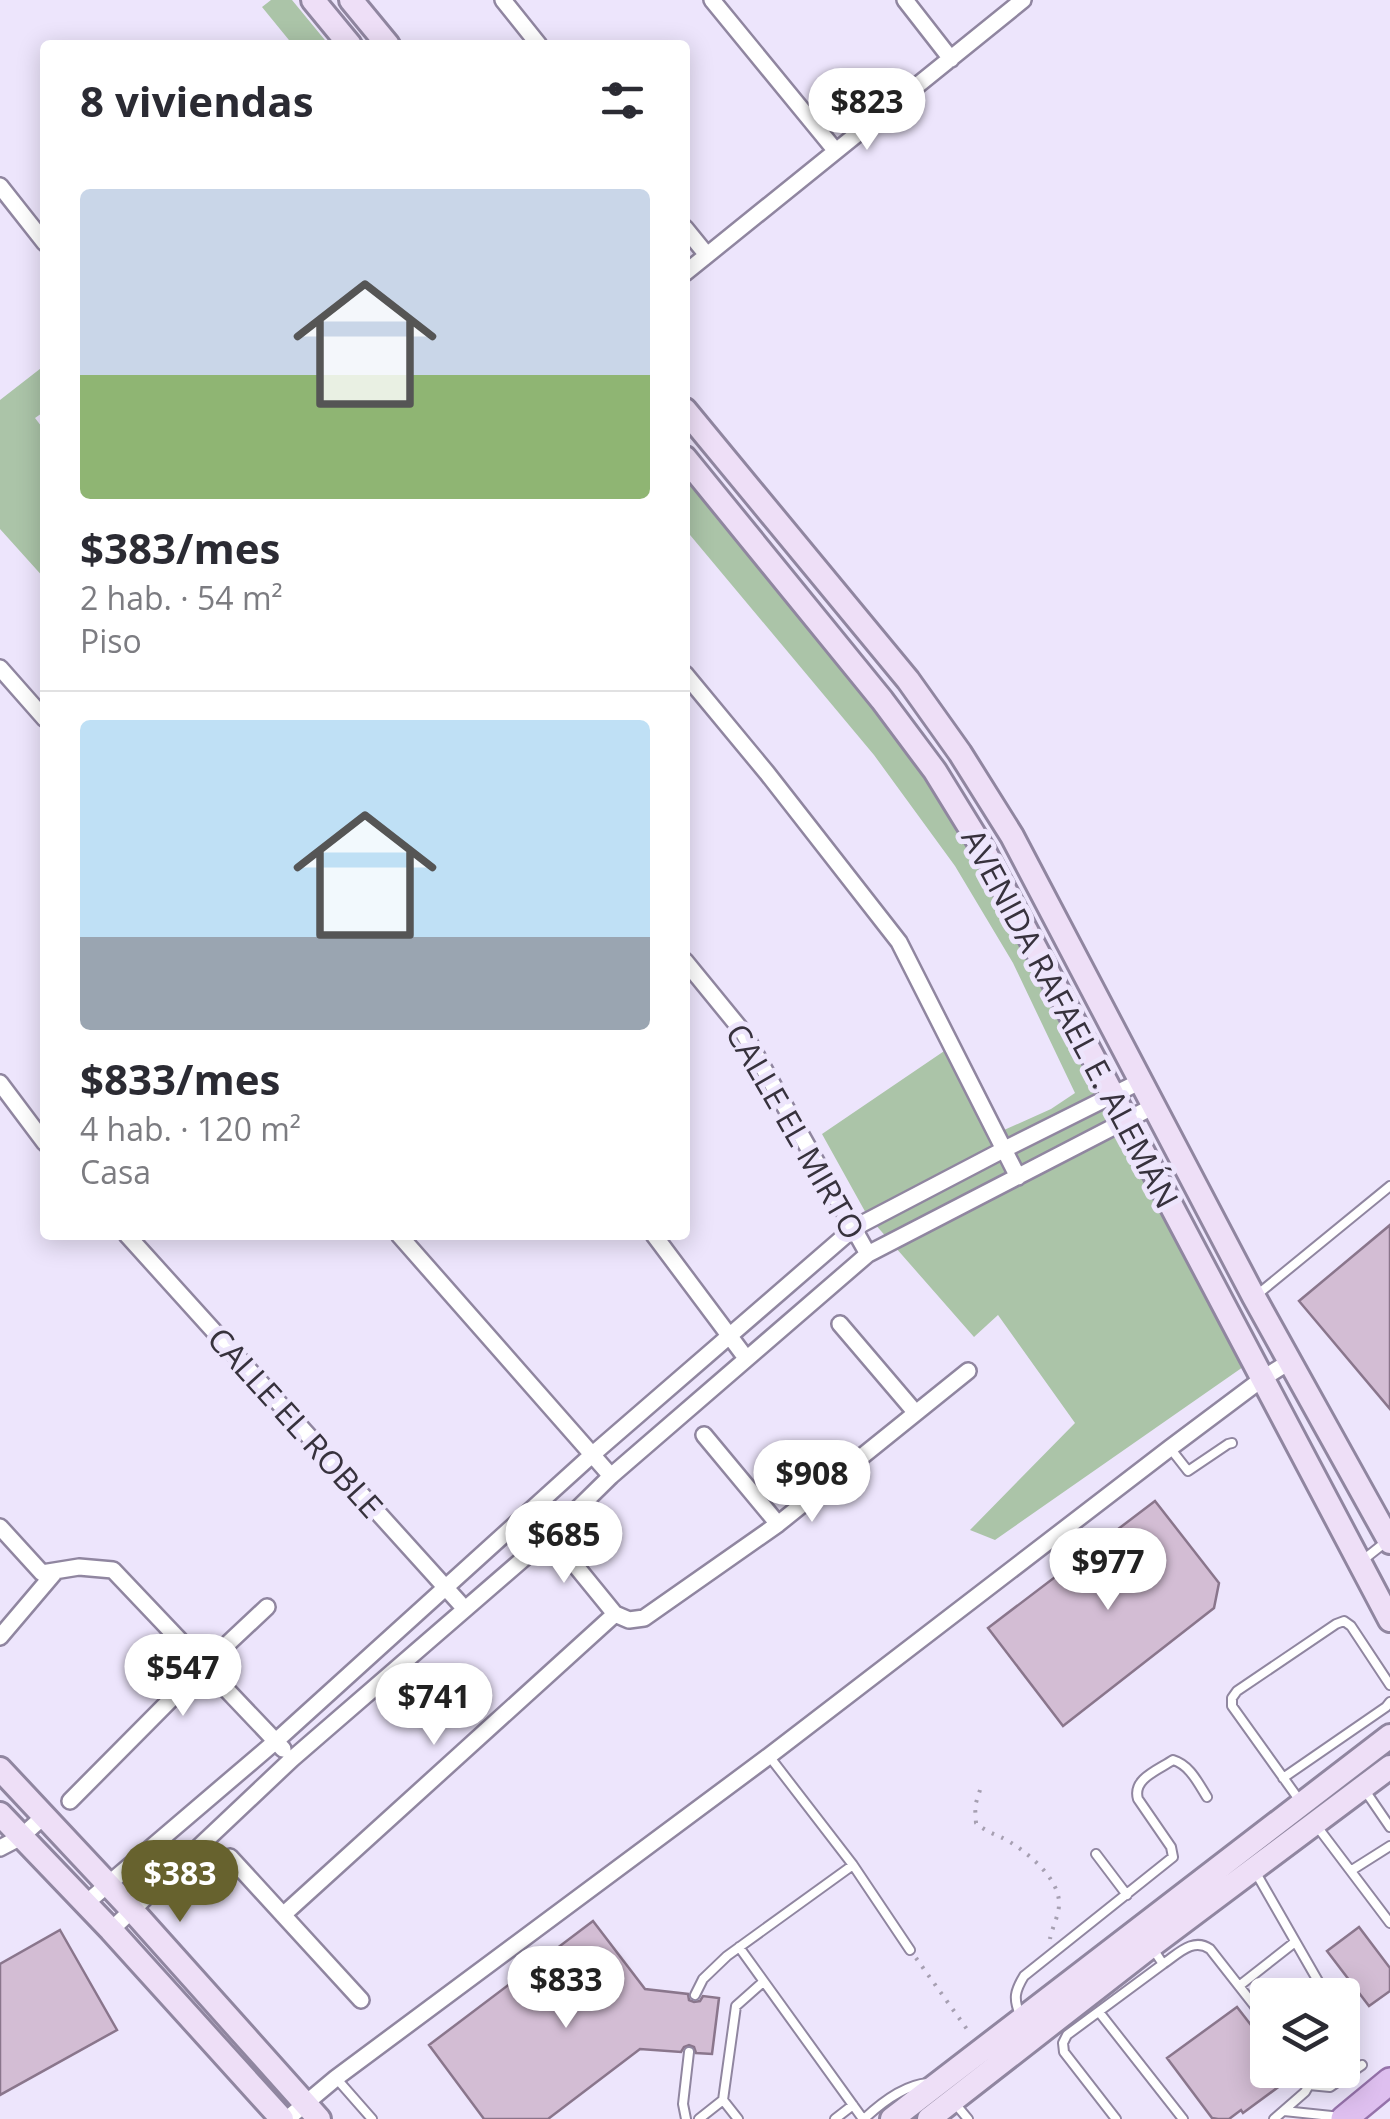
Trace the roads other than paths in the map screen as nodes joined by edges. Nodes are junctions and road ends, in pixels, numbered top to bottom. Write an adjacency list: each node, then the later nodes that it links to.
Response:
1 (313, 0): 7 (main road)
2 (352, 0): 8 (main road)
3 (503, 0): 9 (street)
4 (712, 0): 11 (street)
5 (905, 0): 10 (street)
6 (1022, 0): 10 (street)
7 (346, 40)
8 (384, 40)
9 (535, 40)
10 (951, 59): 11 (street)
11 (835, 150): 15 (street)
12 (0, 186): 14 (street)
13 (690, 234): 15 (street)
14 (40, 237)
15 (706, 255): 16 (street)
16 (690, 269)
17 (690, 416): 23 (main road, AVENIDA RAFAEL E. ALEMÁN)
18 (690, 464): 25 (main road, AVENIDA RAFAEL E. ALEMÁN)
19 (0, 668): 21 (street)
20 (690, 680): 29 (street)
21 (40, 713)
22 (690, 967): 32 (street, CALLE EL MIRTO)
23 (1141, 1081): 25 (street); 26 (main road, AVENIDA RAFAEL E. ALEMÁN)
24 (0, 1083): 28 (street)
25 (1114, 1096): 27 (main road, AVENIDA RAFAEL E. ALEMÁN); 29 (street)
26 (1154, 1106): 27 (street); 37 (main road, AVENIDA RAFAEL E. ALEMÁN)
27 (1127, 1122): 30 (street); 43 (main road, AVENIDA RAFAEL E. ALEMÁN)
28 (40, 1136)
29 (1003, 1150): 30 (street); 32 (street)
30 (1018, 1177): 36 (street)
31 (1390, 1186): 37 (lane)
32 (854, 1228): 36 (street, CALLE EL MIRTO); 39 (street)
33 (131, 1240): 57 (street, CALLE EL ROBLE)
34 (403, 1240): 48 (street)
35 (658, 1240): 39 (street)
36 (868, 1254): 40 (street)
37 (1254, 1297): 41 (main road, AVENIDA RAFAEL E. ALEMÁN)
38 (840, 1324): 44 (street)
39 (729, 1336): 40 (street); 48 (street)
40 (746, 1358): 49 (street)
41 (1290, 1362): 43 (street); 54 (main road, AVENIDA RAFAEL E. ALEMÁN)
42 (968, 1371): 44 (street)
43 (1262, 1379): 47 (street); 55 (main road, AVENIDA RAFAEL E. ALEMÁN)
44 (915, 1412): 51 (street)
45 (704, 1435): 51 (street)
46 (1232, 1444): 47 (lane)
47 (1170, 1448): 68 (street)
48 (593, 1454): 49 (street); 50 (street)
49 (611, 1476): 53 (street)
50 (531, 1511): 53 (street); 57 (street)
51 (778, 1524): 60 (street)
52 (0, 1527): 56 (street)
53 (552, 1534): 59 (street); 60 (street)
54 (1390, 1540): 55 (lane)
55 (1360, 1563): 61 (main road, AVENIDA RAFAEL E. ALEMÁN)
56 (56, 1571): 62 (street); 63 (street)
57 (444, 1587): 59 (street, CALLE EL ROBLE); 67 (street)
58 (267, 1607): 63 (street)
59 (465, 1610): 69 (street)
60 (615, 1614): 91 (street)
61 (1390, 1620)
62 (0, 1637)
63 (204, 1666): 67 (street); 75 (street)
64 (1390, 1685): 72 (lane)
65 (1390, 1702): 72 (lane)
66 (1390, 1736): 77 (main road)
67 (276, 1741): 69 (street); 87 (street)
68 (769, 1756): 84 (lane); 107 (street)
69 (292, 1759): 90 (street)
70 (1390, 1767): 73 (main road)
71 (0, 1769): 78 (main road)
72 (1284, 1778): 77 (lane)
73 (1362, 1788): 77 (main road); 79 (lane)
74 (1207, 1797): 88 (lane)
75 (70, 1802)
76 (0, 1814): 80 (main road)
77 (1309, 1814): 85 (main road); 86 (lane); 96 (main road)
78 (43, 1818): 80 (street); 87 (main road)
79 (1390, 1827)
80 (10, 1842): 89 (main road)
81 (1390, 1846): 86 (lane)
82 (1096, 1854): 88 (lane)
83 (230, 1857): 91 (street)
84 (853, 1865): 95 (lane); 97 (lane)
85 (1254, 1869): 94 (lane); 96 (main road)
86 (1352, 1870): 92 (lane)
87 (108, 1884): 89 (street); 90 (main road)
88 (1127, 1895): 105 (lane)
89 (85, 1904): 93 (main road)
90 (132, 1910): 93 (street); 114 (main road)
91 (283, 1915): 102 (street)
92 (1390, 1923)
93 (111, 1930): 114 (main road)
94 (1295, 1942): 98 (lane); 100 (lane)
95 (739, 1947): 99 (lane); 101 (lane)
96 (1151, 1947): 100 (lane); 104 (lane); 105 (main road); 112 (main road)
97 (910, 1950)
98 (1316, 1978)
99 (764, 1982): 110 (lane); 111 (lane)
100 (1239, 1986): 103 (lane)
101 (694, 1995)
102 (361, 2000)
103 (1250, 2000)
104 (1100, 2012): 124 (lane); 125 (lane)
105 (1022, 2019): 112 (main road)
106 (688, 2052): 117 (lane)
107 (336, 2078): 114 (street); 116 (lane)
108 (1390, 2081): 115 (main road)
109 (1307, 2088): 113 (lane)
110 (723, 2100): 118 (lane); 119 (lane)
111 (853, 2105): 120 (lane); 121 (lane)
112 (957, 2107): 121 (lane); 122 (main road); 123 (main road)
113 (1284, 2111): 115 (lane); 126 (lane)
114 (298, 2115)
115 (1344, 2118)
116 (372, 2119)
117 (686, 2119)
118 (698, 2119)
119 (738, 2119)
120 (835, 2119)
121 (863, 2119)
122 (892, 2119)
123 (929, 2119)
124 (1116, 2119)
125 (1183, 2119)
126 (1274, 2119)

